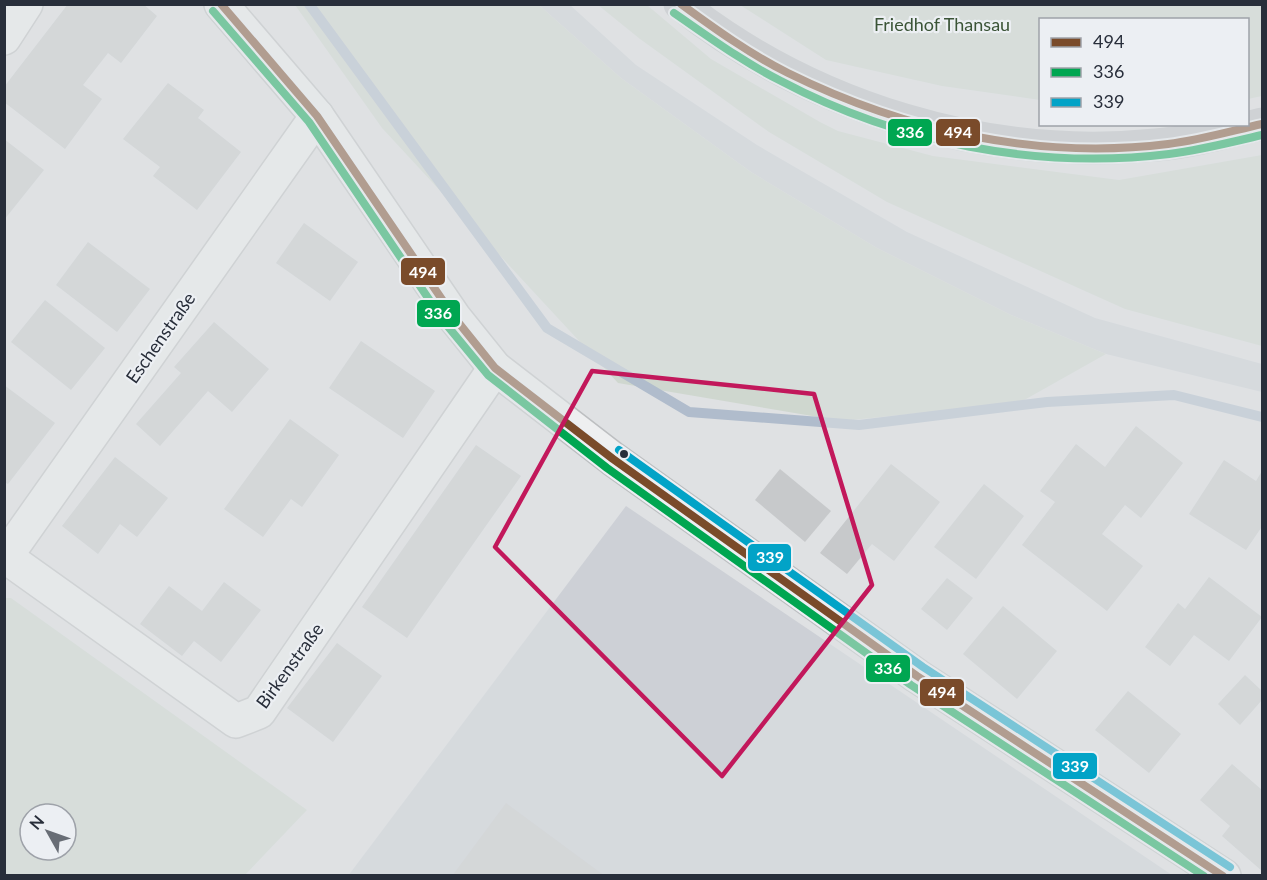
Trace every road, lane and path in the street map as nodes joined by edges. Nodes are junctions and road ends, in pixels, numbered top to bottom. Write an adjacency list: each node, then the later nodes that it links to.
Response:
1 (26, 4): 4 (street)
2 (221, 4): 5 (street)
3 (680, 4): 6 (main road)
4 (4, 38)
5 (317, 116): 7 (street); 8 (street, Eschenstraße)
6 (1263, 124)
7 (495, 368): 8 (street, Birkenstraße); 9 (street)
8 (5, 558)
9 (1224, 876)

